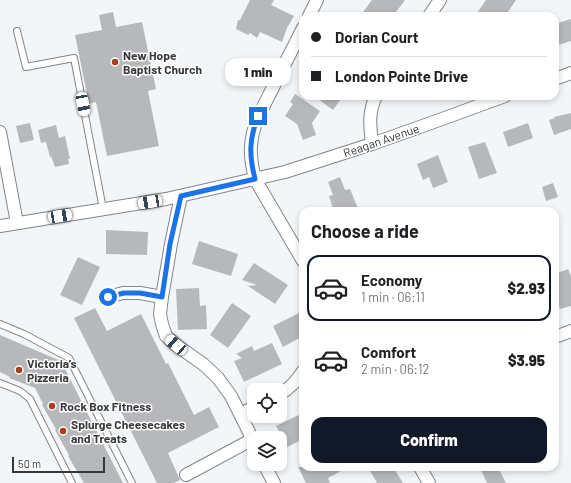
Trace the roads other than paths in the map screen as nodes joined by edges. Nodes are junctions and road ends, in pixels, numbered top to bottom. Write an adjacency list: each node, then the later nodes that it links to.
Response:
1 (317, 0): 3 (street)
2 (440, 0): 4 (street)
3 (311, 12)
4 (432, 12)
5 (17, 31): 15 (lane)
6 (299, 36): 13 (street)
7 (571, 73): 8 (street)
8 (559, 78)
9 (374, 100): 12 (street)
10 (494, 100): 12 (street, Reagan Avenue)
11 (0, 132): 16 (street)
12 (372, 144): 13 (street, Reagan Avenue)
13 (255, 179): 14 (street, Reagan Avenue); 18 (street)
14 (181, 196): 15 (street, Reagan Avenue); 20 (street)
15 (103, 210): 16 (street, Reagan Avenue)
16 (17, 223): 17 (street, Reagan Avenue)
17 (0, 226)
18 (299, 254)
19 (108, 297): 20 (street)
20 (162, 297): 28 (street)
21 (0, 324): 35 (lane)
22 (571, 331): 23 (street)
23 (559, 336)
24 (299, 377): 26 (street)
25 (0, 383): 34 (lane)
26 (287, 389)
27 (247, 411): 28 (street)
28 (241, 414): 29 (street)
29 (249, 431)
30 (247, 444): 33 (street)
31 (268, 471): 36 (street)
32 (422, 471): 37 (street)
33 (186, 475)
34 (72, 483)
35 (132, 483)
36 (274, 483)
37 (429, 483)

